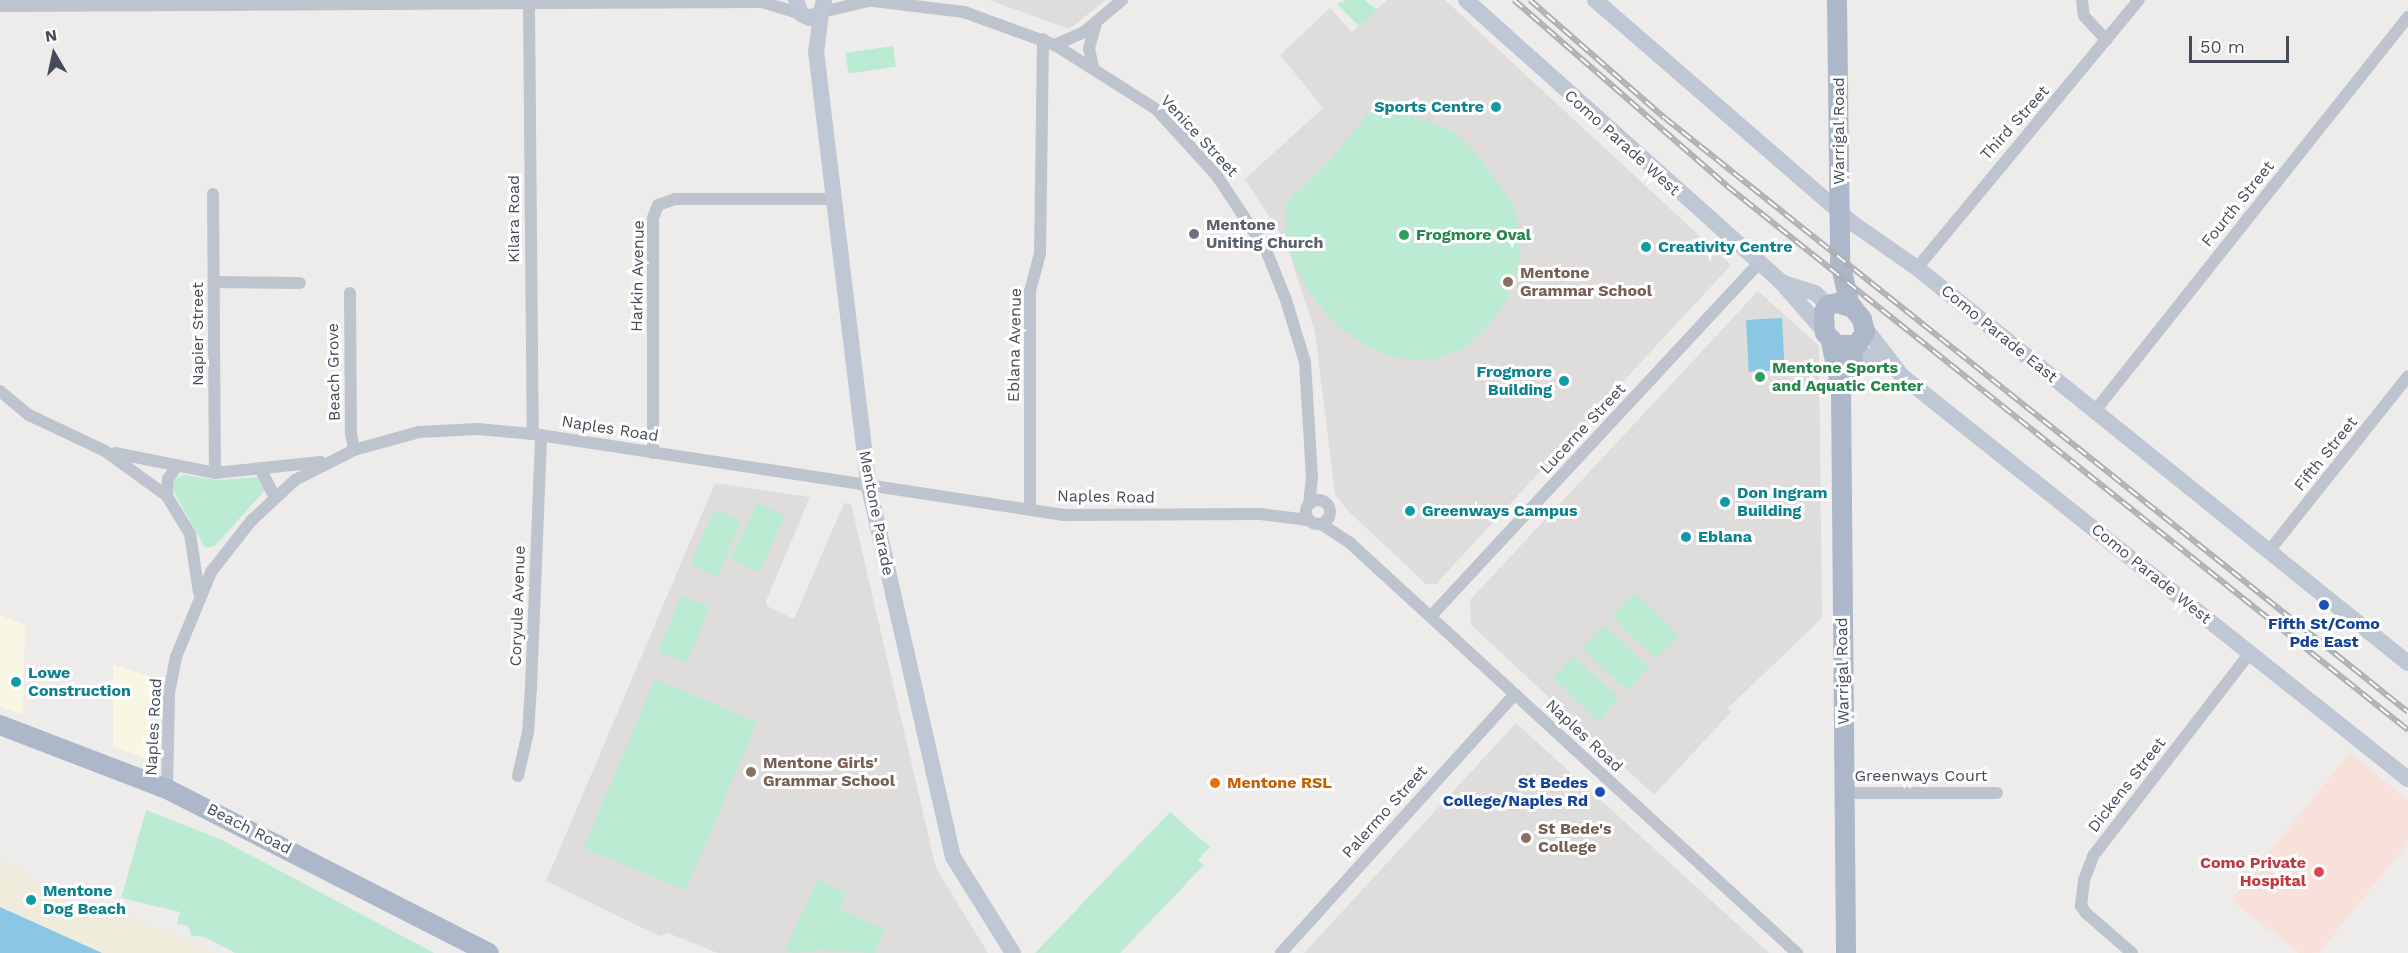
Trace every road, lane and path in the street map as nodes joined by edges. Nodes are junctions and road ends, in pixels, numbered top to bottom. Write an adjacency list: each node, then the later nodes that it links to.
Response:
1 (867, 0): 12 (street, Venice Street); 16 (street, Venice Street)
2 (1122, 0): 15 (street)
3 (1466, 0): 24 (street, Como Parade West)
4 (1595, 0): 23 (street, Como Parade East)
5 (1838, 0): 23 (main road, Warrigal Road)
6 (2082, 0): 17 (street)
7 (2139, 0): 17 (street, Third Street)
8 (766, 1): 10 (street); 13 (street)
9 (324, 2): 10 (street); 11 (street)
10 (529, 5): 37 (street, Kilara Road)
11 (0, 6)
12 (822, 8): 13 (street); 19 (street, Mentone Parade)
13 (800, 10): 19 (street, Mentone Parade)
14 (2408, 17): 36 (street, Fourth Street)
15 (1097, 23): 18 (street); 20 (street)
16 (1043, 39): 18 (street, Venice Street); 50 (street, Eblana Avenue)
17 (2106, 40): 25 (street, Third Street)
18 (1055, 45): 20 (street, Venice Street)
19 (816, 51): 22 (street, Mentone Parade)
20 (1093, 67): 45 (street, Venice Street)
21 (213, 194): 26 (street, Napier Street)
22 (834, 199): 40 (street, Harkin Avenue); 46 (street, Mentone Parade)
23 (1839, 210): 25 (street, Como Parade East); 30 (main road, Warrigal Road)
24 (1759, 263): 27 (street, Como Parade West); 57 (street, Lucerne Street)
25 (1917, 268): 36 (street, Como Parade East)
26 (214, 282): 28 (street); 44 (street, Napier Street)
27 (1781, 282): 30 (street, Como Parade West); 31 (street, Como Parade West)
28 (300, 283)
29 (350, 293): 38 (street, Beach Grove)
30 (1837, 305): 31 (main road, Warrigal Road); 32 (main road)
31 (1827, 336): 32 (main road); 34 (main road, Warrigal Road)
32 (1859, 340): 34 (main road, Warrigal Road); 58 (street, Como Parade West)
33 (2408, 376): 55 (street, Fifth Street)
34 (1841, 389): 65 (main road, Warrigal Road)
35 (0, 391): 39 (street)
36 (2094, 412): 55 (street, Como Parade East)
37 (537, 435): 38 (street, Naples Road); 40 (street, Naples Road); 62 (street, Coryule Avenue)
38 (354, 450): 41 (street, Naples Road)
39 (105, 451): 42 (street); 47 (street)
40 (653, 453): 46 (street, Naples Road)
41 (325, 462): 43 (street); 48 (street, Naples Road)
42 (176, 467): 44 (street); 47 (street)
43 (261, 470): 44 (street); 48 (street)
44 (215, 473)
45 (1312, 476): 49 (street, Venice Street); 51 (street, Venice Street)
46 (868, 483): 50 (street, Naples Road); 68 (street, Mentone Parade)
47 (167, 496): 56 (street)
48 (276, 497): 56 (street, Naples Road)
49 (1322, 500): 51 (street); 52 (street, Venice Street)
50 (1030, 509): 51 (street, Naples Road)
51 (1308, 510): 53 (street, Naples Road)
52 (1330, 512): 53 (street); 54 (street, Naples Road)
53 (1321, 524): 54 (street, Naples Road)
54 (1350, 543): 57 (street, Naples Road)
55 (2269, 551): 59 (street, Como Parade East)
56 (199, 593): 64 (street, Naples Road)
57 (1431, 616): 60 (street, Naples Road)
58 (2250, 653): 63 (street, Como Parade West); 72 (street, Dickens Street)
59 (2408, 663)
60 (1515, 694): 69 (street, Palermo Street); 70 (street, Naples Road)
61 (0, 725): 64 (main road, Beach Road)
62 (518, 776)
63 (2408, 780)
64 (167, 789): 67 (main road, Beach Road)
65 (1845, 793): 66 (street, Greenways Court); 71 (main road, Warrigal Road)
66 (1997, 793)
67 (489, 953)
68 (1013, 953)
69 (1281, 953)
70 (1797, 953)
71 (1846, 953)
72 (2132, 953)

